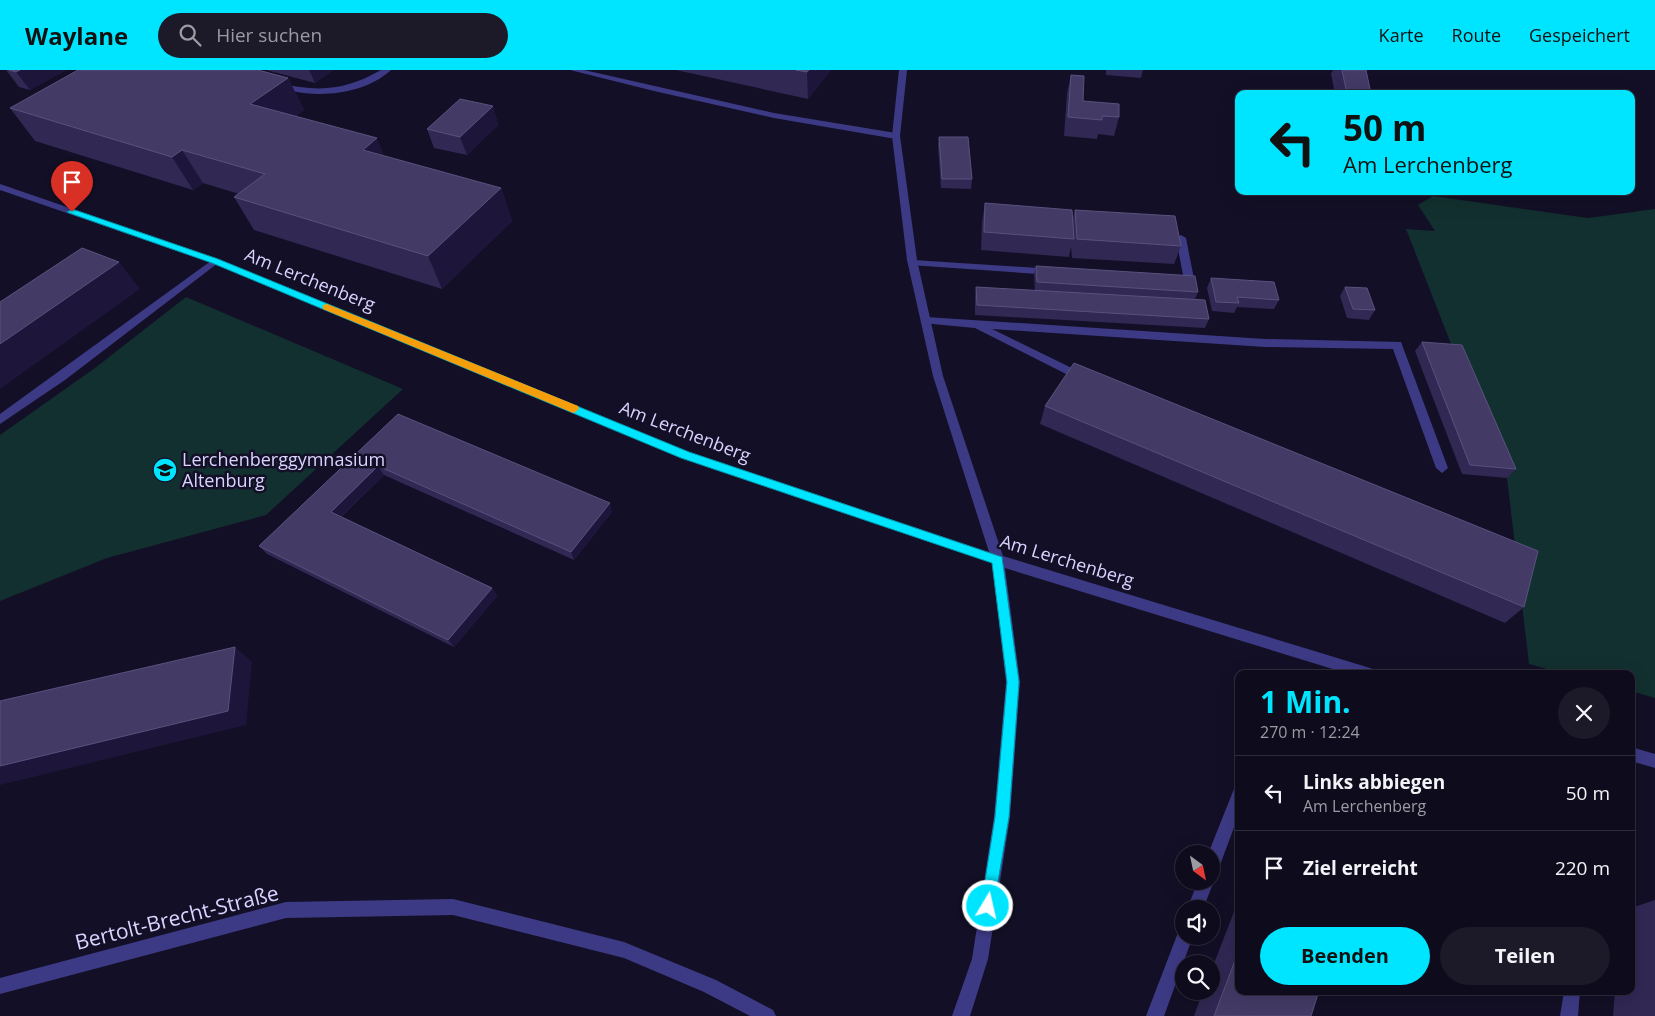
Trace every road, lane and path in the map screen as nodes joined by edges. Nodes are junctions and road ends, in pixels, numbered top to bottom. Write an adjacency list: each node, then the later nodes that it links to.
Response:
1 (387, 70): 4 (street)
2 (574, 70): 5 (street)
3 (903, 70): 5 (street)
4 (265, 82)
5 (896, 136): 9 (street)
6 (0, 187): 8 (street, Am Lerchenberg)
7 (1181, 238): 11 (street)
8 (215, 261): 15 (street); 17 (street, Am Lerchenberg)
9 (913, 263): 10 (street); 12 (street)
10 (1062, 272)
11 (1160, 277)
12 (926, 321): 13 (street); 17 (street)
13 (975, 324): 14 (street); 16 (street)
14 (1094, 383)
15 (0, 420)
16 (1442, 468)
17 (998, 560): 18 (street, Am Lerchenberg); 27 (street)
18 (1357, 670)
19 (1635, 755): 20 (street)
20 (1655, 761)
21 (1235, 804): 22 (street)
22 (1219, 845)
23 (1182, 945): 28 (street)
24 (0, 986): 26 (street, Bertolt-Brecht-Straße)
25 (1572, 995): 29 (street)
26 (767, 1016)
27 (961, 1016)
28 (1155, 1016)
29 (1569, 1016)

